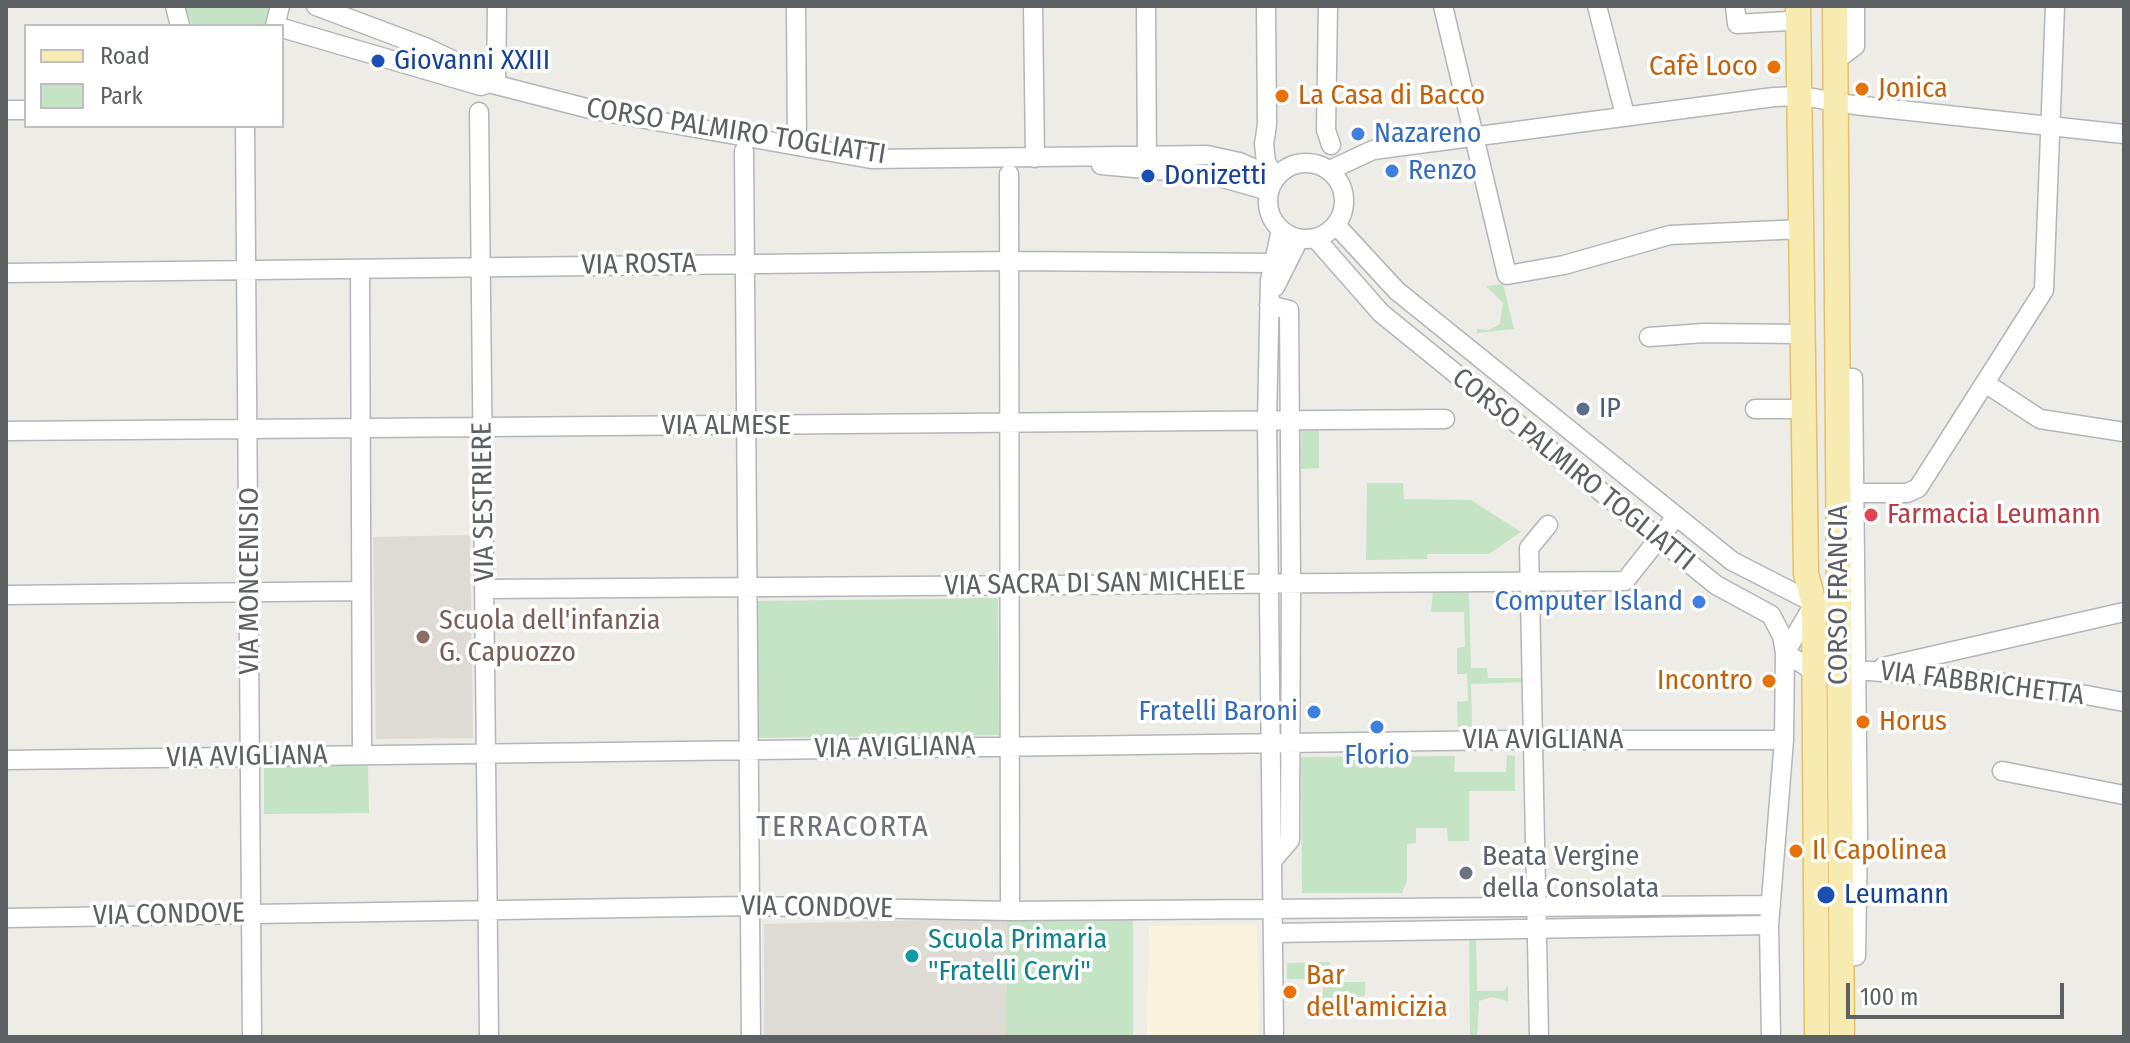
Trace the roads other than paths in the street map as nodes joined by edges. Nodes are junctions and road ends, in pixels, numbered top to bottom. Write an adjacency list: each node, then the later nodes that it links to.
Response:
1 (316, 6): 17 (street, CORSO PALMIRO TOGLIATTI)
2 (497, 6): 17 (street)
3 (796, 6): 29 (street)
4 (1033, 6): 33 (street)
5 (1146, 6): 34 (street)
6 (1266, 6): 23 (street)
7 (1328, 6): 28 (street)
8 (1443, 6): 26 (street)
9 (1597, 6): 21 (street)
10 (1735, 6): 14 (street, CORSO FRANCIA)
11 (1835, 6): 16 (main road, CORSO FRANCIA)
12 (1855, 6): 16 (street)
13 (2055, 6): 22 (street)
14 (1795, 16): 18 (main road, CORSO FRANCIA)
15 (284, 29): 17 (street, CORSO PALMIRO TOGLIATTI)
16 (1836, 60): 19 (main road, CORSO FRANCIA)
17 (492, 84): 29 (street, CORSO PALMIRO TOGLIATTI)
18 (1795, 96): 19 (street); 21 (street); 40 (main road, CORSO FRANCIA)
19 (1836, 102): 22 (street); 53 (main road, CORSO FRANCIA)
20 (479, 112): 46 (street, VIA SESTRIERE)
21 (1625, 115): 26 (street)
22 (2049, 124): 25 (street); 54 (street)
23 (1267, 125): 27 (street); 35 (street)
24 (245, 128): 48 (street, VIA MONCENISIO)
25 (2124, 134)
26 (1473, 136): 30 (street); 40 (street)
27 (1264, 144): 32 (street, CORSO PALMIRO TOGLIATTI); 38 (street)
28 (1331, 145): 30 (street); 35 (street)
29 (797, 146): 33 (street, CORSO PALMIRO TOGLIATTI)
30 (1373, 150): 36 (street)
31 (744, 151): 45 (street)
32 (1207, 155): 34 (street, CORSO PALMIRO TOGLIATTI); 38 (street, CORSO PALMIRO TOGLIATTI)
33 (1035, 158): 34 (street, CORSO PALMIRO TOGLIATTI)
34 (1147, 163): 38 (street, CORSO PALMIRO TOGLIATTI)
35 (1303, 163): 36 (street); 38 (street)
36 (1330, 170): 39 (street)
37 (1009, 174): 43 (street)
38 (1272, 184): 41 (street)
39 (1336, 225): 42 (street); 68 (street, CORSO PALMIRO TOGLIATTI)
40 (1802, 229): 51 (main road, CORSO FRANCIA)
41 (1281, 230): 42 (street); 44 (street)
42 (1308, 239): 50 (street); 70 (street, CORSO PALMIRO TOGLIATTI)
43 (1010, 261): 44 (street, VIA ROSTA); 45 (street, VIA ROSTA); 60 (street)
44 (1272, 263): 50 (street)
45 (746, 264): 46 (street, VIA ROSTA); 61 (street)
46 (481, 267): 47 (street, VIA ROSTA); 62 (street, VIA SESTRIERE)
47 (360, 269): 48 (street, VIA ROSTA); 63 (street)
48 (244, 271): 49 (street, VIA ROSTA); 64 (street, VIA MONCENISIO)
49 (6, 273)
50 (1269, 305): 58 (street); 59 (street)
51 (1803, 334): 52 (street); 56 (main road, CORSO FRANCIA)
52 (1649, 337)
53 (1838, 378): 67 (street, CORSO FRANCIA); 81 (main road, CORSO FRANCIA)
54 (1985, 383): 66 (street); 67 (street)
55 (1755, 409): 56 (street)
56 (1803, 409): 80 (main road, CORSO FRANCIA)
57 (1445, 419): 59 (street, VIA ALMESE)
58 (1267, 422): 59 (street, VIA ALMESE); 60 (street, VIA ALMESE); 73 (street)
59 (1288, 422): 72 (street)
60 (1011, 424): 61 (street, VIA ALMESE); 74 (street)
61 (747, 426): 62 (street, VIA ALMESE); 75 (street)
62 (483, 428): 63 (street, VIA ALMESE); 76 (street, VIA SESTRIERE)
63 (361, 429): 64 (street, VIA ALMESE); 78 (street)
64 (250, 430): 65 (street, VIA ALMESE); 77 (street, VIA MONCENISIO)
65 (6, 431)
66 (2124, 432)
67 (1854, 493): 86 (street, CORSO FRANCIA)
68 (1675, 518): 70 (street, VIA SACRA DI SAN MICHELE); 80 (street, CORSO PALMIRO TOGLIATTI)
69 (1548, 525): 71 (street)
70 (1659, 540): 71 (street, VIA SACRA DI SAN MICHELE); 84 (street, CORSO PALMIRO TOGLIATTI)
71 (1530, 580): 72 (street, VIA SACRA DI SAN MICHELE); 89 (street)
72 (1291, 581): 73 (street, VIA SACRA DI SAN MICHELE); 92 (street)
73 (1270, 582): 74 (street, VIA SACRA DI SAN MICHELE); 91 (street)
74 (1011, 585): 75 (street, VIA SACRA DI SAN MICHELE); 93 (street)
75 (748, 587): 76 (street, VIA SACRA DI SAN MICHELE); 94 (street)
76 (485, 589): 95 (street, VIA SESTRIERE)
77 (250, 591): 78 (street); 79 (street); 97 (street, VIA MONCENISIO)
78 (361, 591): 96 (street)
79 (6, 595)
80 (1814, 603): 81 (street, CORSO PALMIRO TOGLIATTI); 84 (street, CORSO FRANCIA); 85 (main road, CORSO FRANCIA)
81 (1840, 604): 86 (main road, CORSO FRANCIA)
82 (2124, 612): 83 (street)
83 (1948, 652): 86 (street); 87 (street)
84 (1785, 653): 85 (street); 90 (street, CORSO FRANCIA)
85 (1814, 671): 86 (street); 119 (main road, CORSO FRANCIA)
86 (1855, 671): 87 (street, VIA FABBRICHETTA); 120 (main road, CORSO FRANCIA)
87 (1949, 677): 88 (street, VIA FABBRICHETTA)
88 (2124, 702)
89 (1532, 740): 90 (street, VIA AVIGLIANA); 92 (street, VIA AVIGLIANA); 104 (street)
90 (1784, 740): 102 (street, CORSO FRANCIA)
91 (1270, 743): 92 (street, VIA AVIGLIANA); 93 (street, VIA AVIGLIANA); 101 (street)
92 (1291, 743): 101 (street)
93 (1010, 747): 94 (street, VIA AVIGLIANA); 107 (street)
94 (749, 750): 95 (street, VIA AVIGLIANA); 103 (street)
95 (486, 754): 96 (street, VIA AVIGLIANA); 106 (street, VIA SESTRIERE)
96 (362, 755): 97 (street, VIA AVIGLIANA)
97 (251, 757): 98 (street, VIA AVIGLIANA); 108 (street, VIA MONCENISIO)
98 (6, 760)
99 (2002, 771): 100 (street)
100 (2124, 795)
101 (1272, 861): 105 (street)
102 (1771, 905): 104 (street, VIA CONDOVE); 110 (street, CORSO FRANCIA)
103 (750, 906): 106 (street, VIA CONDOVE); 107 (street, VIA CONDOVE); 115 (street)
104 (1536, 906): 105 (street, VIA CONDOVE); 111 (street)
105 (1273, 909): 107 (street, VIA CONDOVE); 112 (street)
106 (488, 910): 108 (street, VIA CONDOVE); 114 (street, VIA SESTRIERE)
107 (1010, 911)
108 (252, 914): 109 (street, VIA CONDOVE); 113 (street, VIA MONCENISIO)
109 (6, 918)
110 (1769, 925): 111 (street); 118 (street, CORSO FRANCIA)
111 (1536, 929): 112 (street); 117 (street)
112 (1273, 933): 116 (street)
113 (252, 1037)
114 (489, 1037)
115 (751, 1037)
116 (1274, 1037)
117 (1539, 1037)
118 (1771, 1037)
119 (1817, 1037)
120 (1842, 1037)

